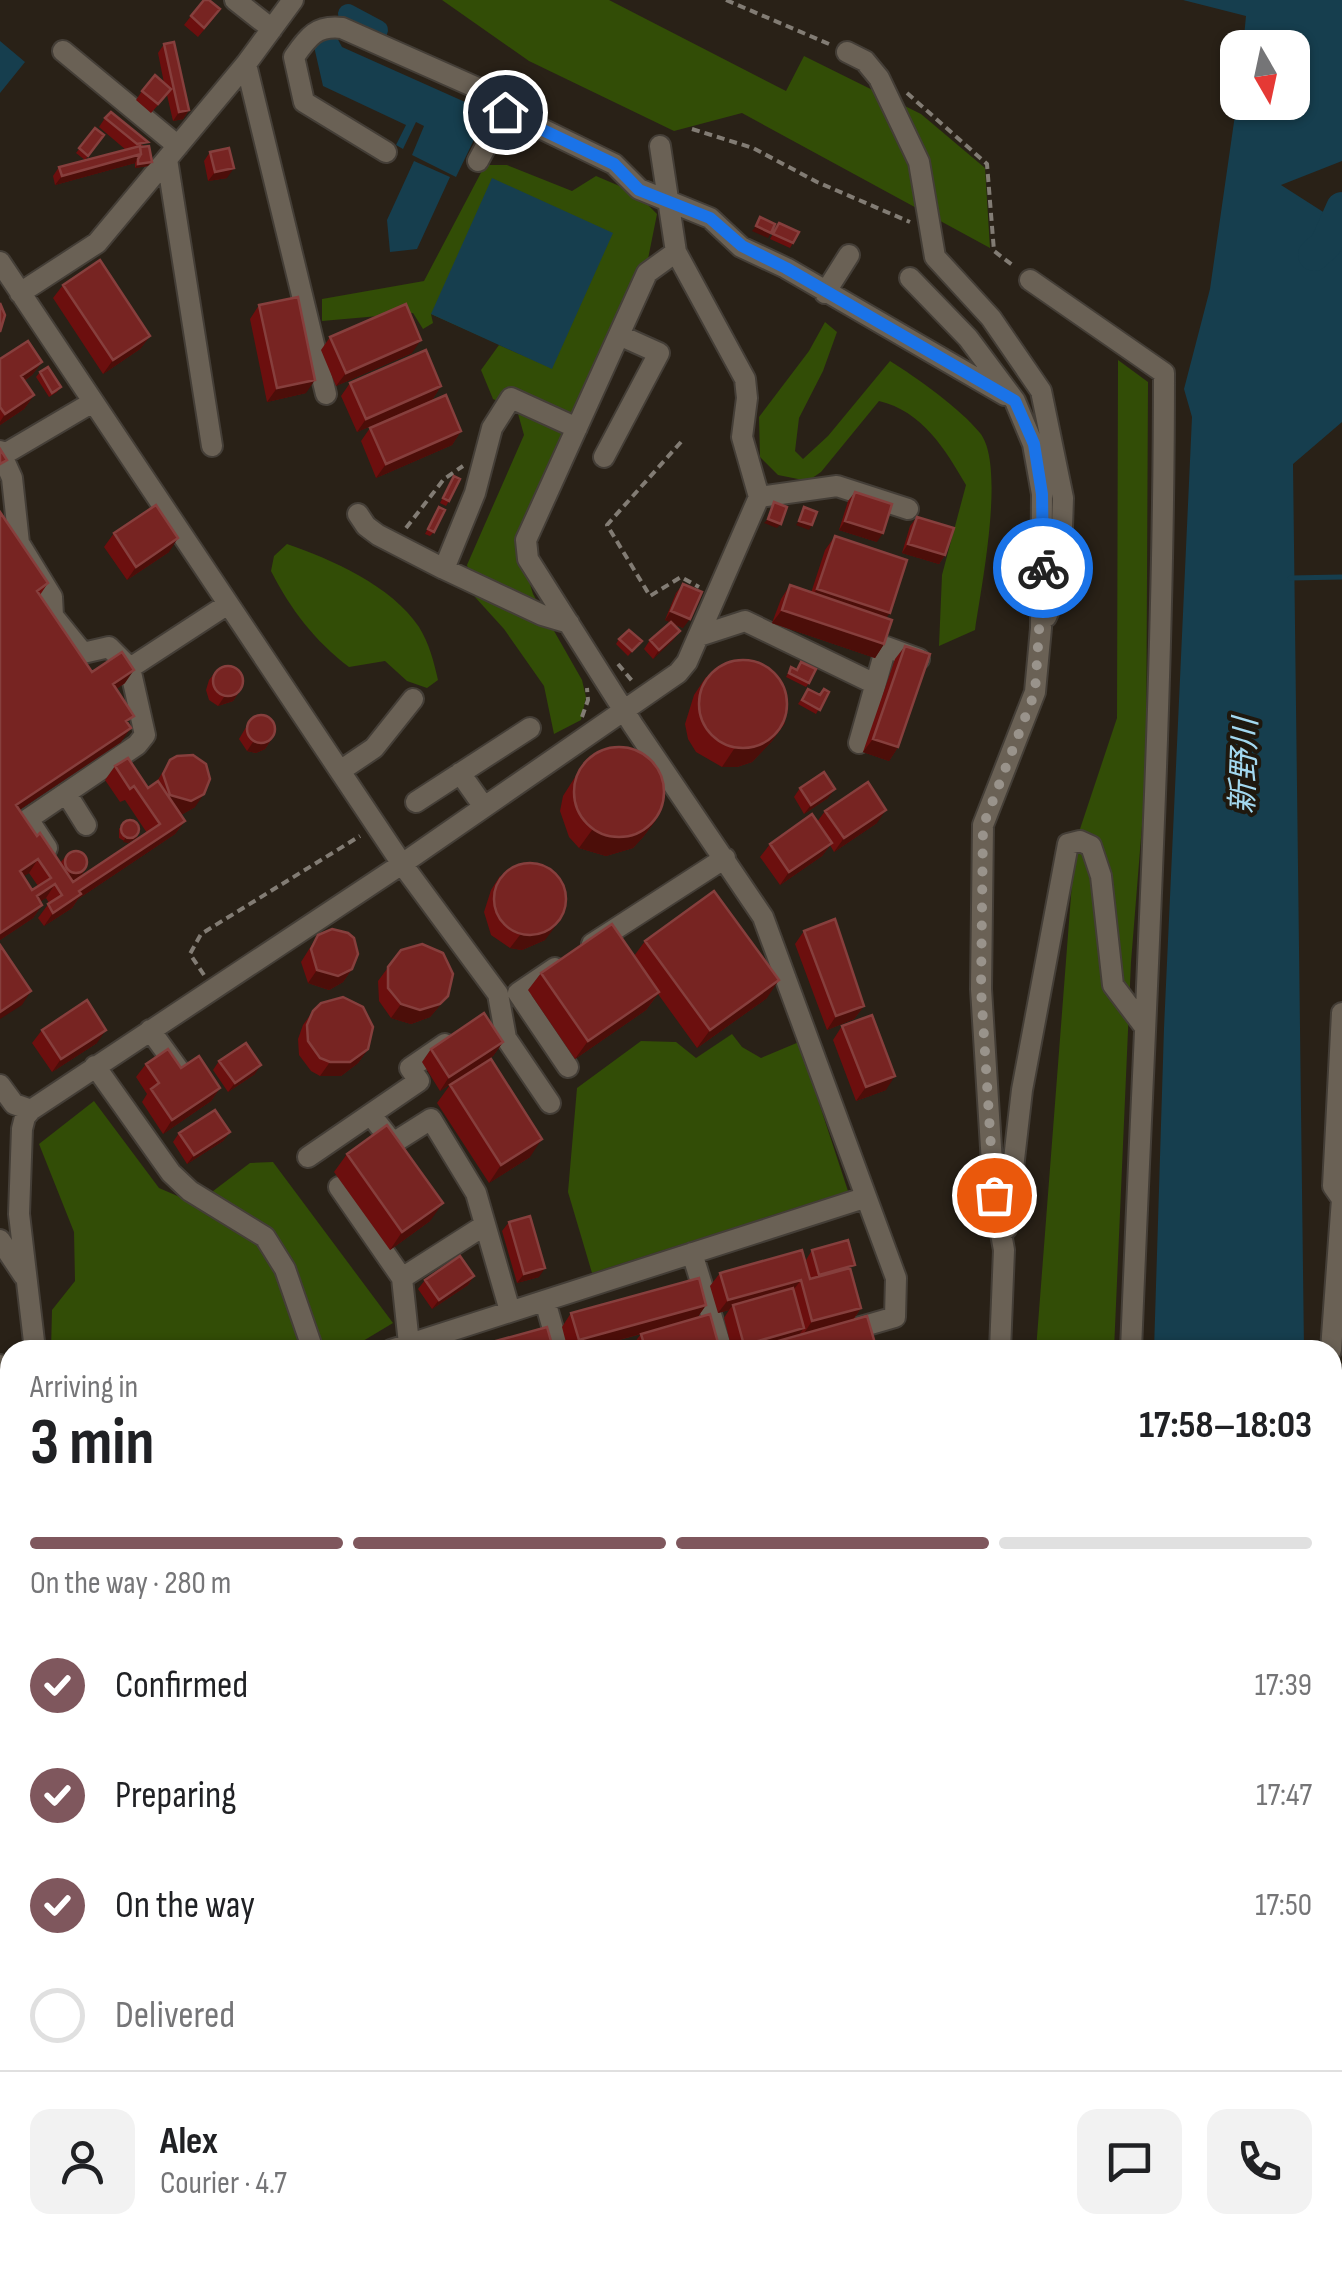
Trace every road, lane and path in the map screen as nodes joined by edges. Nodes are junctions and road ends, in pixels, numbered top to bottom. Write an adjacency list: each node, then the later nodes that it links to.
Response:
1 (235, 0): 4 (street)
2 (293, 0): 4 (street)
3 (726, 0): 6 (path)
4 (272, 29): 7 (street)
5 (63, 51): 12 (street)
6 (847, 52): 8 (street)
7 (246, 64): 12 (street); 25 (street)
8 (879, 78): 16 (street); 21 (path)
9 (505, 112): 13 (street); 14 (street); 15 (street)
10 (692, 129): 16 (path)
11 (660, 146): 15 (street)
12 (172, 152): 22 (street); 30 (street)
13 (386, 152)
14 (478, 161)
15 (666, 198): 17 (street); 23 (street)
16 (928, 230): 42 (street)
17 (676, 252): 24 (street); 34 (street)
18 (849, 255): 23 (street)
19 (0, 262): 22 (street)
20 (910, 278): 26 (street)
21 (1030, 280): 61 (street)
22 (20, 293): 27 (street)
23 (825, 293): 26 (street)
24 (619, 335): 28 (street); 33 (street)
25 (326, 394)
26 (1015, 401): 42 (street)
27 (93, 402): 32 (street); 40 (street)
28 (577, 428): 31 (street); 41 (street)
29 (682, 442): 39 (path)
30 (212, 446)
31 (484, 452): 37 (path); 38 (street)
32 (2, 453): 45 (street)
33 (604, 457)
34 (760, 497): 35 (street); 39 (street)
35 (908, 508)
36 (358, 514): 38 (street)
37 (404, 530)
38 (444, 568): 41 (street)
39 (716, 596): 43 (street)
40 (228, 604): 45 (street); 51 (street)
41 (568, 622): 48 (street)
42 (1042, 628): 78 (street)
43 (698, 636): 46 (street); 48 (street)
44 (918, 659): 46 (street)
45 (130, 668): 53 (street)
46 (875, 684): 50 (street)
47 (413, 699): 51 (street)
48 (624, 709): 55 (street); 58 (street)
49 (530, 728): 52 (street)
50 (859, 743)
51 (340, 771): 59 (street)
52 (460, 773): 54 (street); 55 (street)
53 (66, 793): 56 (street); 57 (street)
54 (416, 802)
55 (484, 808): 59 (street)
56 (86, 825)
57 (35, 841)
58 (724, 858): 65 (street); 73 (street)
59 (402, 864): 62 (street); 68 (street)
60 (1342, 1013): 74 (street)
61 (1144, 1026): 78 (street); 92 (street)
62 (150, 1030): 64 (street); 66 (street)
63 (456, 1037): 70 (street)
64 (95, 1066): 69 (street); 86 (street)
65 (568, 1067)
66 (179, 1070)
67 (0, 1086): 69 (street)
68 (550, 1103)
69 (32, 1110): 75 (street)
70 (371, 1115): 71 (street); 76 (street)
71 (308, 1157)
72 (338, 1187): 81 (street)
73 (864, 1198): 79 (street); 84 (street)
74 (1342, 1198): 93 (street)
75 (9, 1214): 80 (street)
76 (485, 1225): 81 (street); 83 (street)
77 (0, 1240): 80 (street)
78 (1004, 1250): 91 (street)
79 (692, 1253): 82 (street); 90 (street)
80 (27, 1278): 85 (street)
81 (402, 1278): 87 (street)
82 (545, 1300): 83 (street); 89 (street)
83 (510, 1312): 88 (street)
84 (819, 1339)
85 (34, 1340)
86 (310, 1340)
87 (400, 1340)
88 (422, 1340)
89 (555, 1340)
90 (719, 1340)
91 (1000, 1340)
92 (1130, 1340)
93 (1332, 1340)
94 (0, 1366): 95 (street)
95 (0, 1381)

